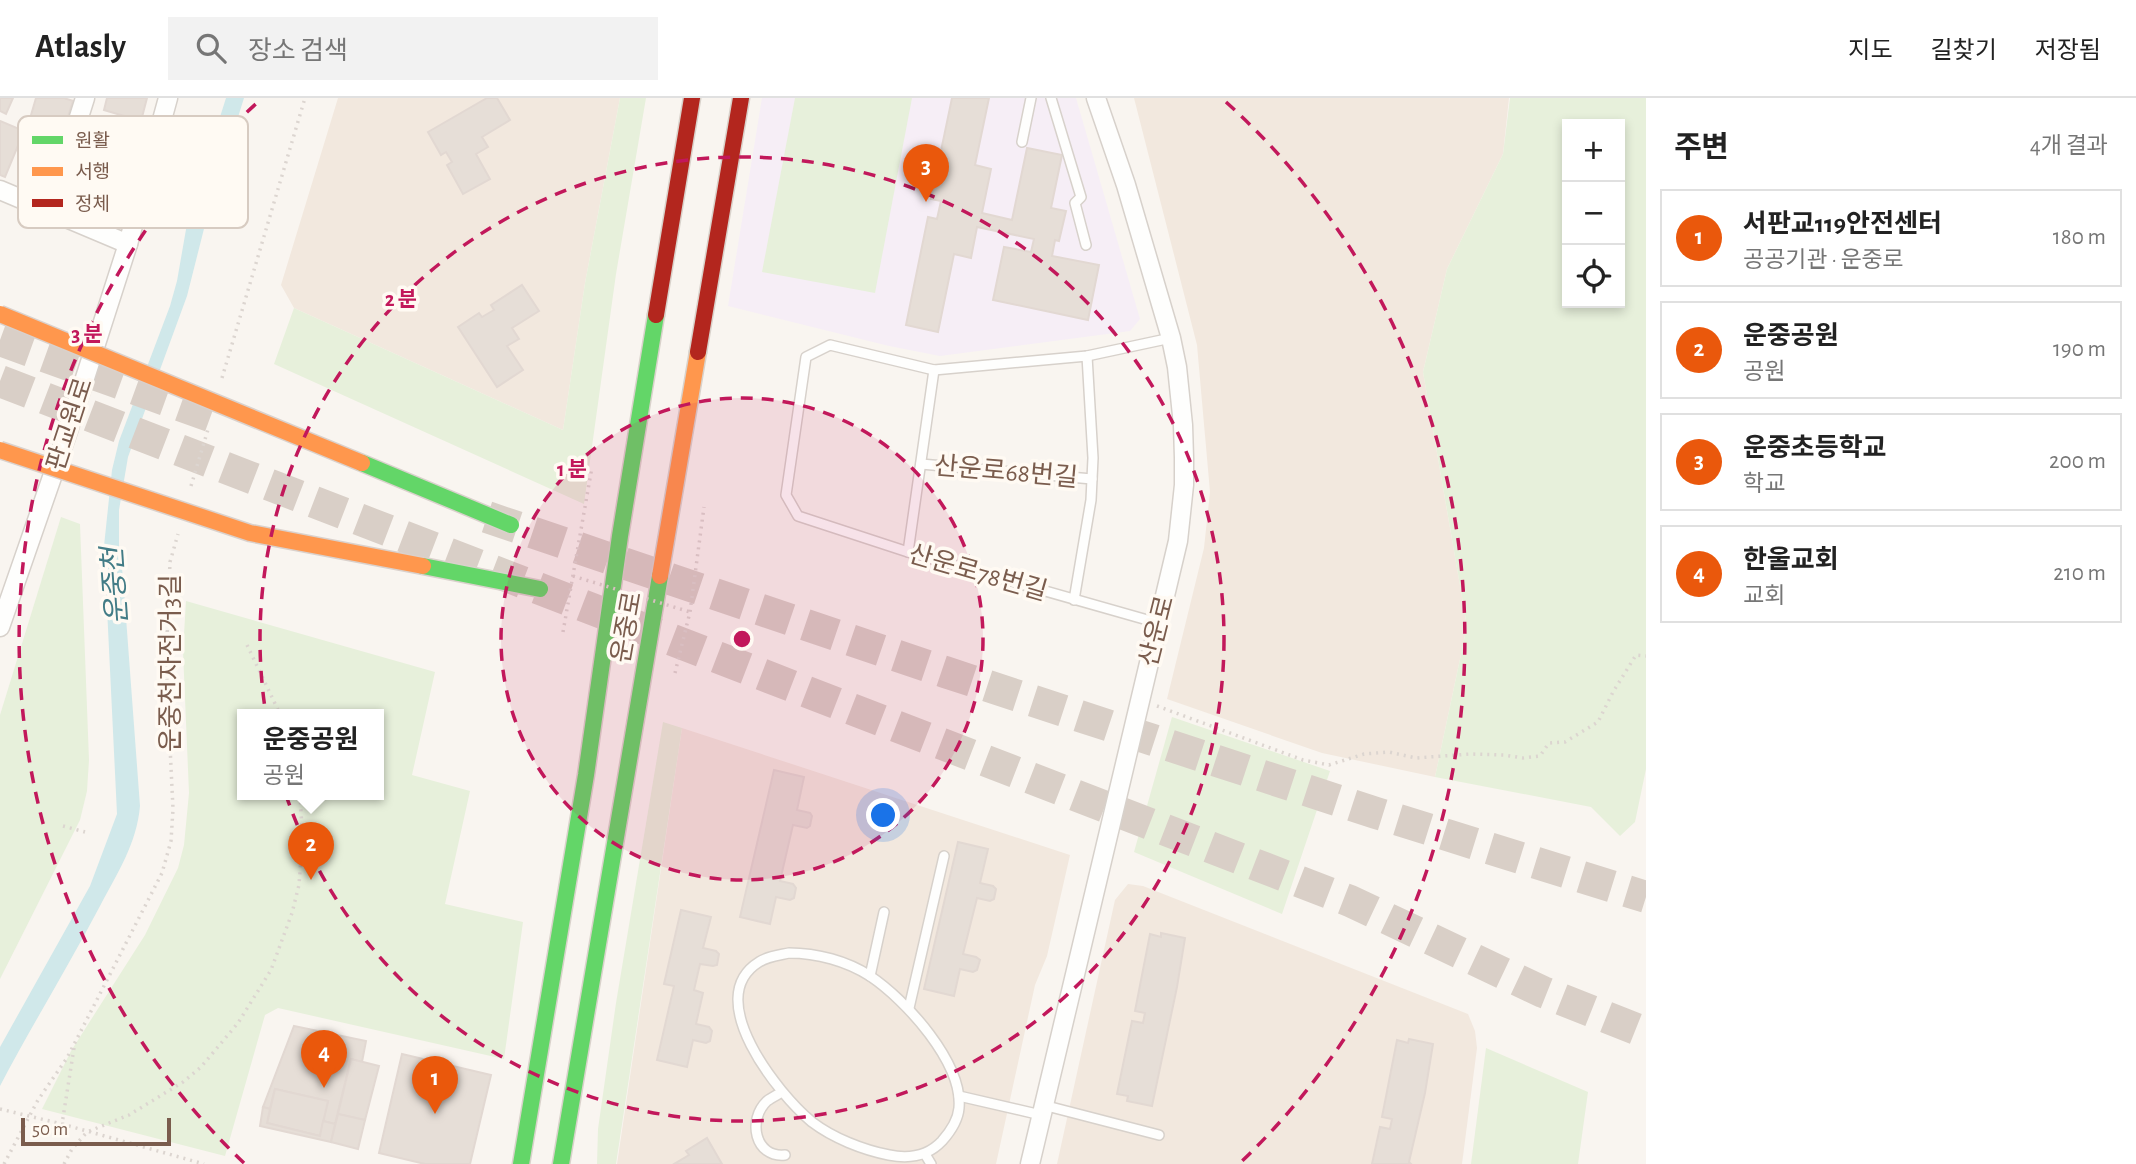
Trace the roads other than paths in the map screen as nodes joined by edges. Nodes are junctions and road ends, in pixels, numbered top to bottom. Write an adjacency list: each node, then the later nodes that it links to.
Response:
1 (85, 98): 8 (street)
2 (168, 98): 9 (street, 판교원로)
3 (692, 98): 40 (main road, 운중로)
4 (741, 98): 41 (main road, 운중로)
5 (1031, 98): 10 (lane)
6 (1051, 98): 16 (lane)
7 (1096, 98): 18 (street, 산운로)
8 (79, 116)
9 (163, 116)
10 (1022, 142)
11 (0, 190): 12 (street)
12 (18, 198)
13 (88, 228): 15 (street)
14 (132, 228): 15 (street, 판교원로)
15 (128, 244): 29 (street, 판교원로)
16 (1086, 244)
17 (0, 314): 24 (main road, bridge)
18 (1171, 338): 19 (lane); 28 (street, 산운로)
19 (1087, 356): 20 (lane); 23 (lane, 산운로68번길)
20 (934, 370): 22 (lane, 산운로68번길); 25 (lane, 산운로78번길)
21 (0, 450): 26 (main road, bridge)
22 (921, 464): 23 (lane, 산운로68번길); 25 (lane, 산운로68번길)
23 (1092, 479): 27 (lane, 산운로68번길)
24 (511, 525)
25 (908, 552): 27 (lane, 산운로78번길)
26 (540, 589)
27 (1074, 600): 28 (lane, 산운로78번길)
28 (1158, 623): 36 (street, 산운로)
29 (0, 627)
30 (944, 856): 33 (lane)
31 (884, 912): 32 (lane)
32 (870, 976): 33 (lane); 34 (lane)
33 (909, 1008): 35 (lane)
34 (782, 1092): 38 (lane); 39 (lane)
35 (959, 1096): 36 (lane); 39 (lane)
36 (1042, 1110): 37 (lane); 43 (street, 산운로)
37 (1159, 1135)
38 (785, 1154)
39 (925, 1154): 42 (lane)
40 (521, 1164)
41 (561, 1164)
42 (931, 1164)
43 (1030, 1164)

